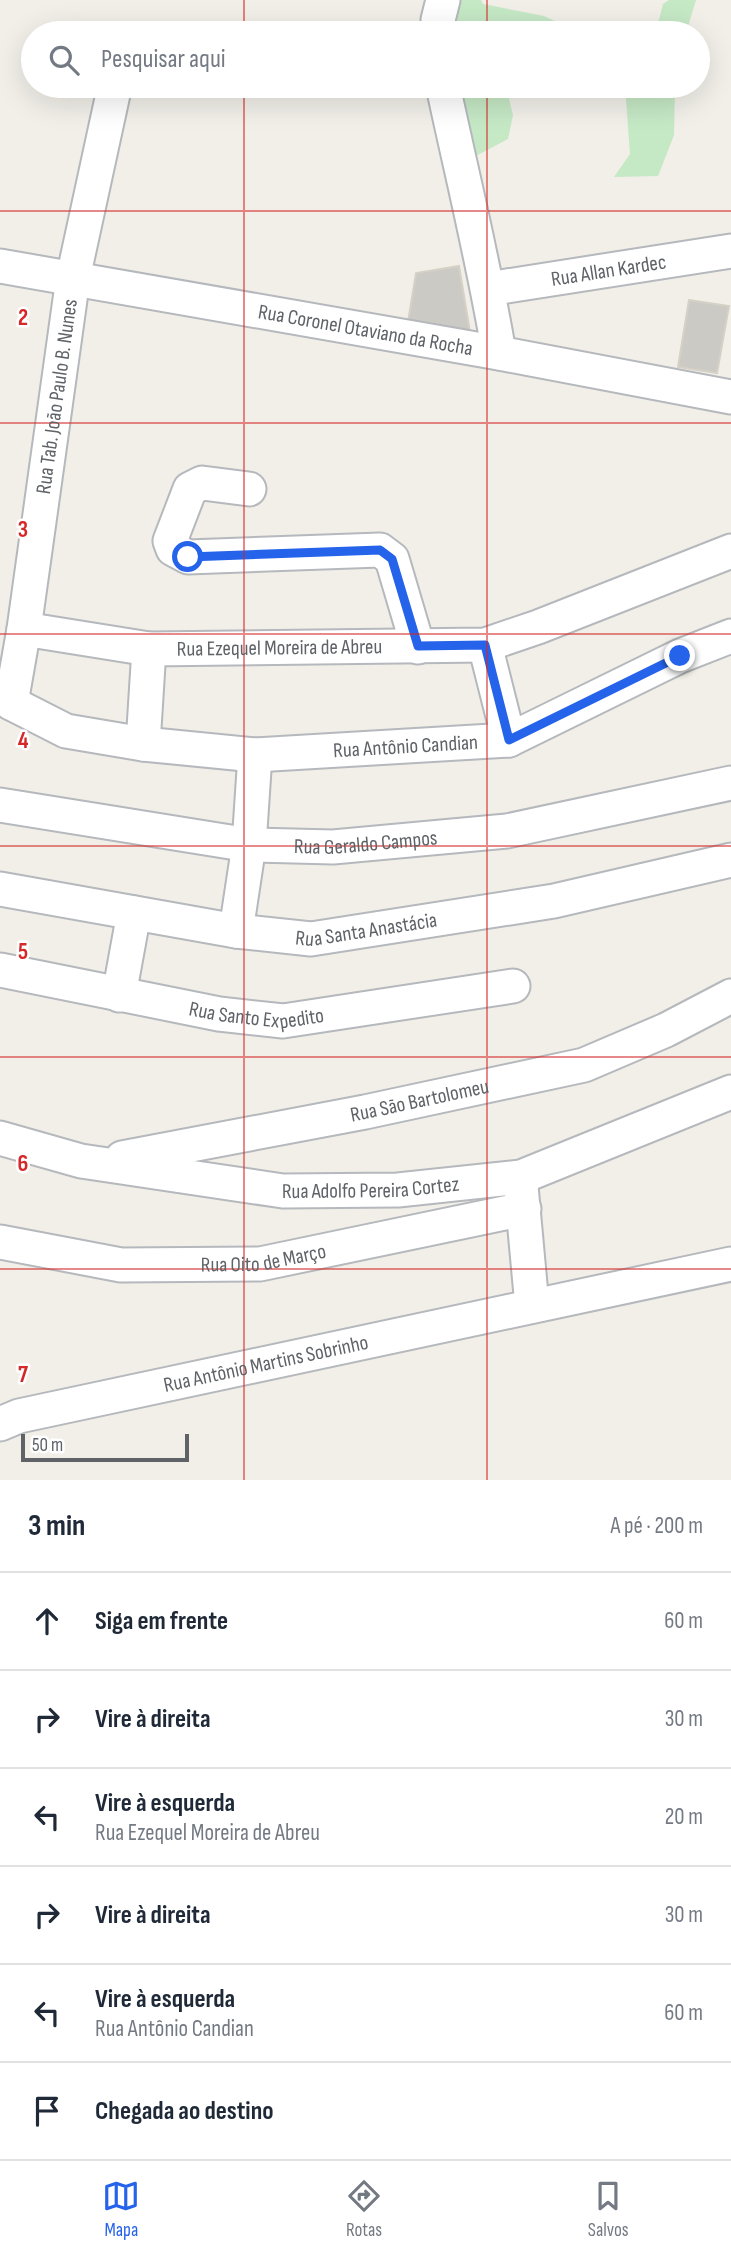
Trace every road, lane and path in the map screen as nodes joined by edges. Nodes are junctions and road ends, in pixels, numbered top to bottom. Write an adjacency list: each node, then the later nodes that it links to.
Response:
1 (443, 0): 2 (street)
2 (438, 21)
3 (112, 98): 7 (street, Rua Tab. João Paulo B. Nunes)
4 (446, 98): 8 (street)
5 (731, 251): 8 (street, Rua Allan Kardec)
6 (0, 266): 7 (street, Rua Coronel Otaviano da Rocha)
7 (73, 278): 9 (street, Rua Coronel Otaviano da Rocha); 13 (street, Rua Tab. João Paulo B. Nunes)
8 (488, 289): 9 (street)
9 (499, 353): 10 (street, Rua Coronel Otaviano da Rocha)
10 (731, 397)
11 (249, 489): 16 (street)
12 (731, 551): 15 (street, Rua Ezequel Moreira de Abreu)
13 (24, 629): 17 (street, Rua Ezequel Moreira de Abreu); 18 (street, Rua Tab. João Paulo B. Nunes)
14 (731, 636): 19 (street, Rua Antônio Candian)
15 (485, 645): 16 (street, Rua Ezequel Moreira de Abreu); 19 (street)
16 (418, 646): 17 (street, Rua Ezequel Moreira de Abreu)
17 (149, 649): 20 (street)
18 (5, 698): 20 (street, Rua Antônio Candian)
19 (509, 740): 21 (street, Rua Antônio Candian)
20 (143, 744): 21 (street, Rua Antônio Candian)
21 (256, 755): 24 (street)
22 (731, 783): 24 (street, Rua Geraldo Campos)
23 (0, 805): 24 (street, Rua Geraldo Campos)
24 (250, 845): 28 (street)
25 (731, 860): 28 (street, Rua Santa Anastácia)
26 (0, 889): 27 (street, Rua Santa Anastácia)
27 (134, 913): 28 (street, Rua Santa Anastácia); 31 (street)
28 (236, 931)
29 (0, 970): 31 (street, Rua Santo Expedito)
30 (513, 986): 31 (street, Rua Santo Expedito)
31 (118, 995)
32 (731, 996): 35 (street, Rua São Bartolomeu)
33 (731, 1092): 36 (street, Rua Adolfo Pereira Cortez)
34 (0, 1138): 35 (street, Rua Adolfo Pereira Cortez)
35 (95, 1163): 36 (street, Rua Adolfo Pereira Cortez)
36 (522, 1193): 37 (street, Rua Oito de Março); 39 (street)
37 (0, 1242)
38 (731, 1264): 39 (street, Rua Antônio Martins Sobrinho)
39 (532, 1306): 40 (street, Rua Antônio Martins Sobrinho)
40 (0, 1424)

